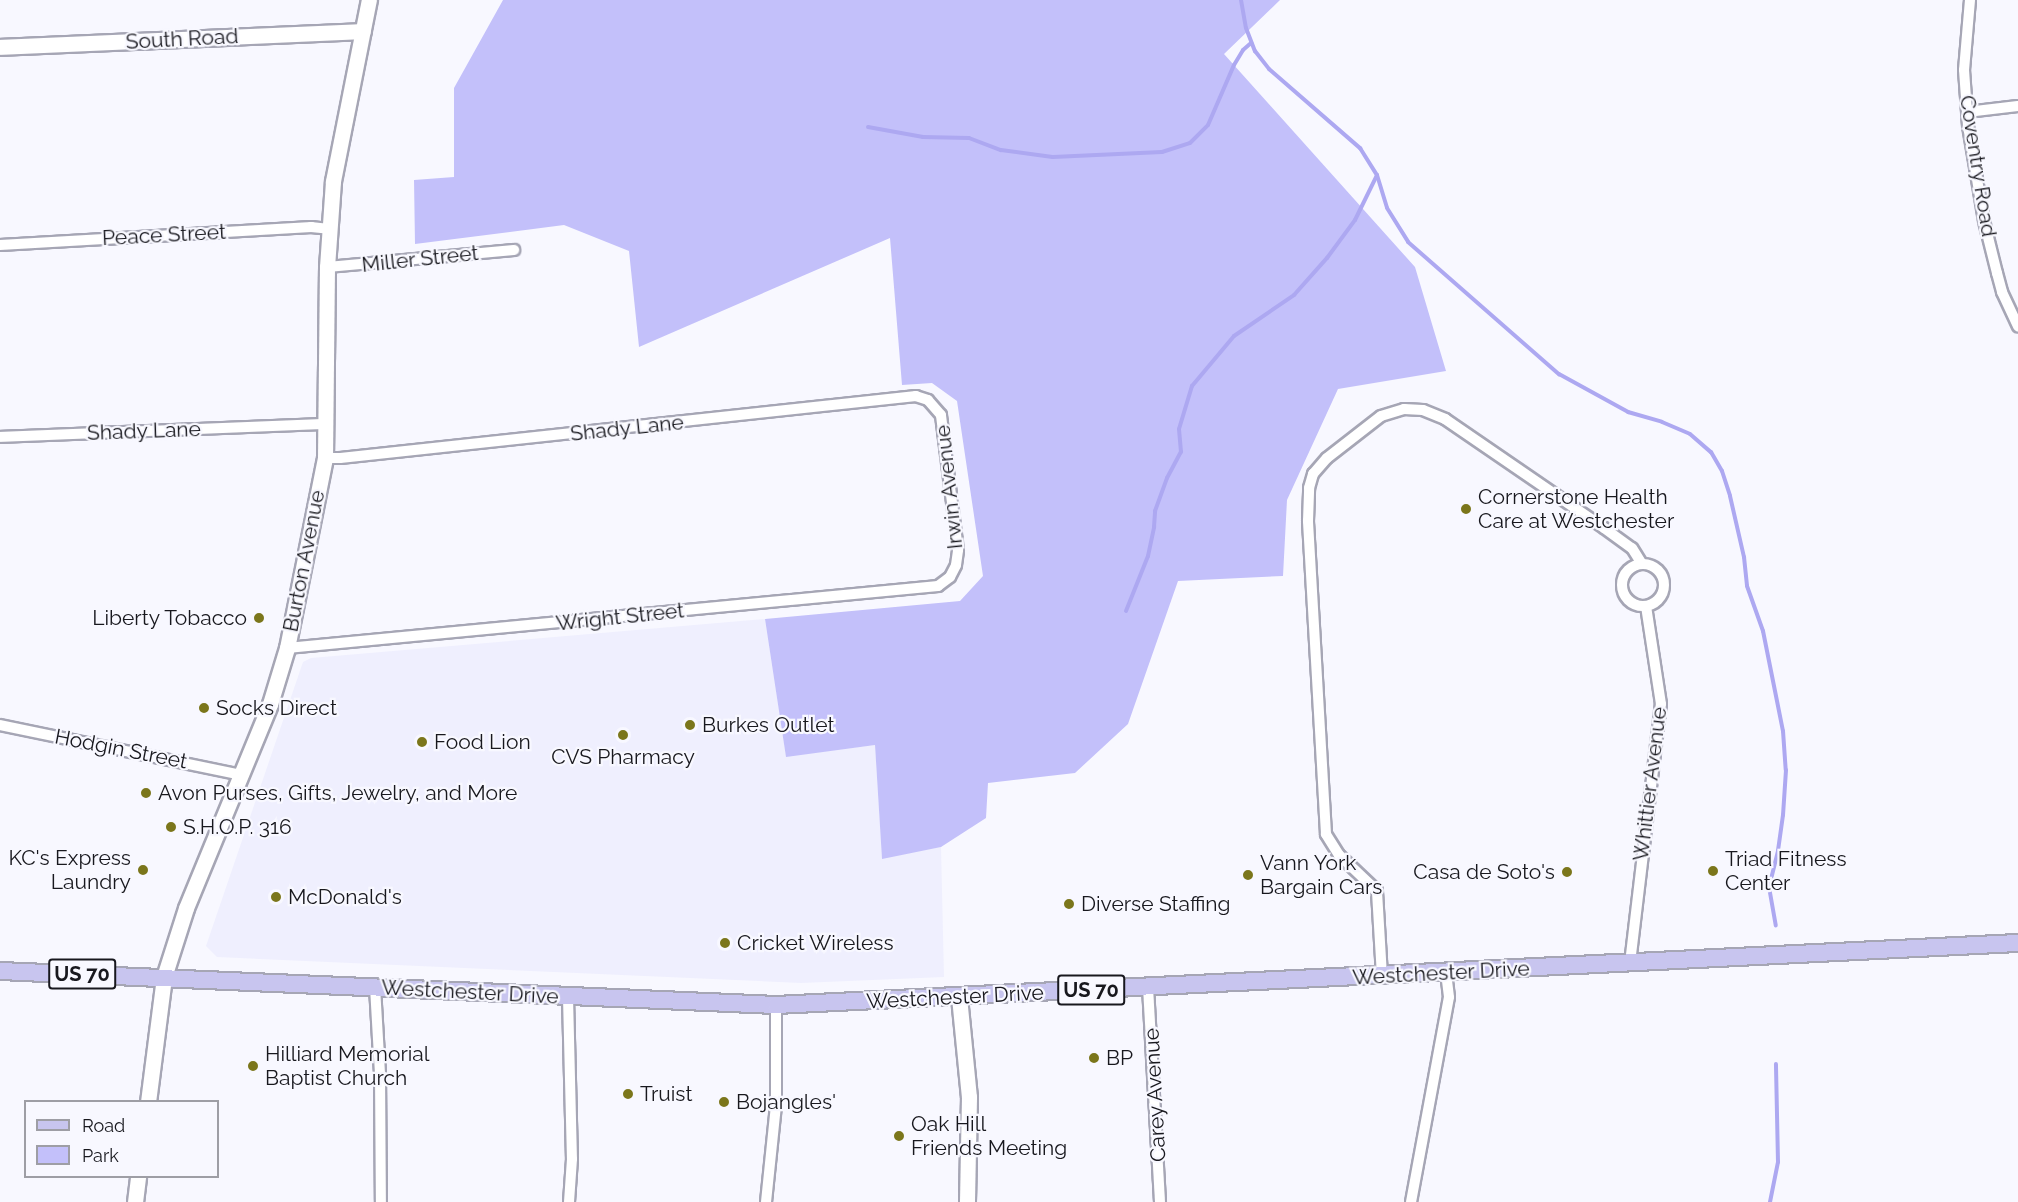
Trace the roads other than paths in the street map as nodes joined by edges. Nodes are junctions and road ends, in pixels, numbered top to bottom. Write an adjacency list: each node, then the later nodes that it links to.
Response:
1 (369, 0): 3 (street, Burton Avenue)
2 (1970, 0): 6 (street, Coventry Road)
3 (363, 31): 4 (street, South Road); 7 (street, Burton Avenue)
4 (0, 47)
5 (2018, 105): 6 (street)
6 (1967, 112): 11 (street, Coventry Road)
7 (329, 229): 8 (street, Peace Street); 10 (street, Burton Avenue)
8 (0, 245)
9 (514, 250): 10 (street, Miller Street)
10 (327, 267): 13 (street, Burton Avenue)
11 (2018, 327)
12 (928, 400): 15 (street, Shady Lane); 17 (street, Irwin Avenue)
13 (324, 424): 14 (street, Shady Lane); 15 (street, Burton Avenue)
14 (0, 437)
15 (325, 458): 19 (street, Burton Avenue)
16 (1642, 564): 18 (street); 18 (street); 26 (street)
17 (950, 577): 19 (street, Wright Street)
18 (1646, 606): 23 (street, Whittier Avenue)
19 (287, 648): 21 (street, Burton Avenue)
20 (0, 725): 21 (street, Hodgin Street)
21 (241, 775): 27 (street, Burton Avenue)
22 (2018, 943): 23 (main road, Westchester Drive / US 70)
23 (1630, 963): 25 (main road, Westchester Drive / US 70)
24 (0, 971): 27 (main road, Westchester Drive / US 70)
25 (1446, 972): 26 (main road, Westchester Drive / US 70); 41 (street)
26 (1382, 976): 29 (main road, Westchester Drive / US 70)
27 (164, 977): 28 (main road, Westchester Drive / US 70); 33 (street, Burton Avenue)
28 (375, 987): 30 (main road, Westchester Drive / US 70); 36 (street)
29 (1148, 987): 31 (main road, Westchester Drive / US 70); 40 (street, Carey Avenue)
30 (568, 997): 32 (main road, Westchester Drive / US 70); 37 (street)
31 (959, 998): 32 (main road, Westchester Drive / US 70); 39 (street)
32 (776, 1005): 38 (street)
33 (148, 1100)
34 (138, 1178): 35 (street)
35 (135, 1202)
36 (381, 1202)
37 (569, 1202)
38 (765, 1202)
39 (967, 1202)
40 (1160, 1202)
41 (1411, 1202)

